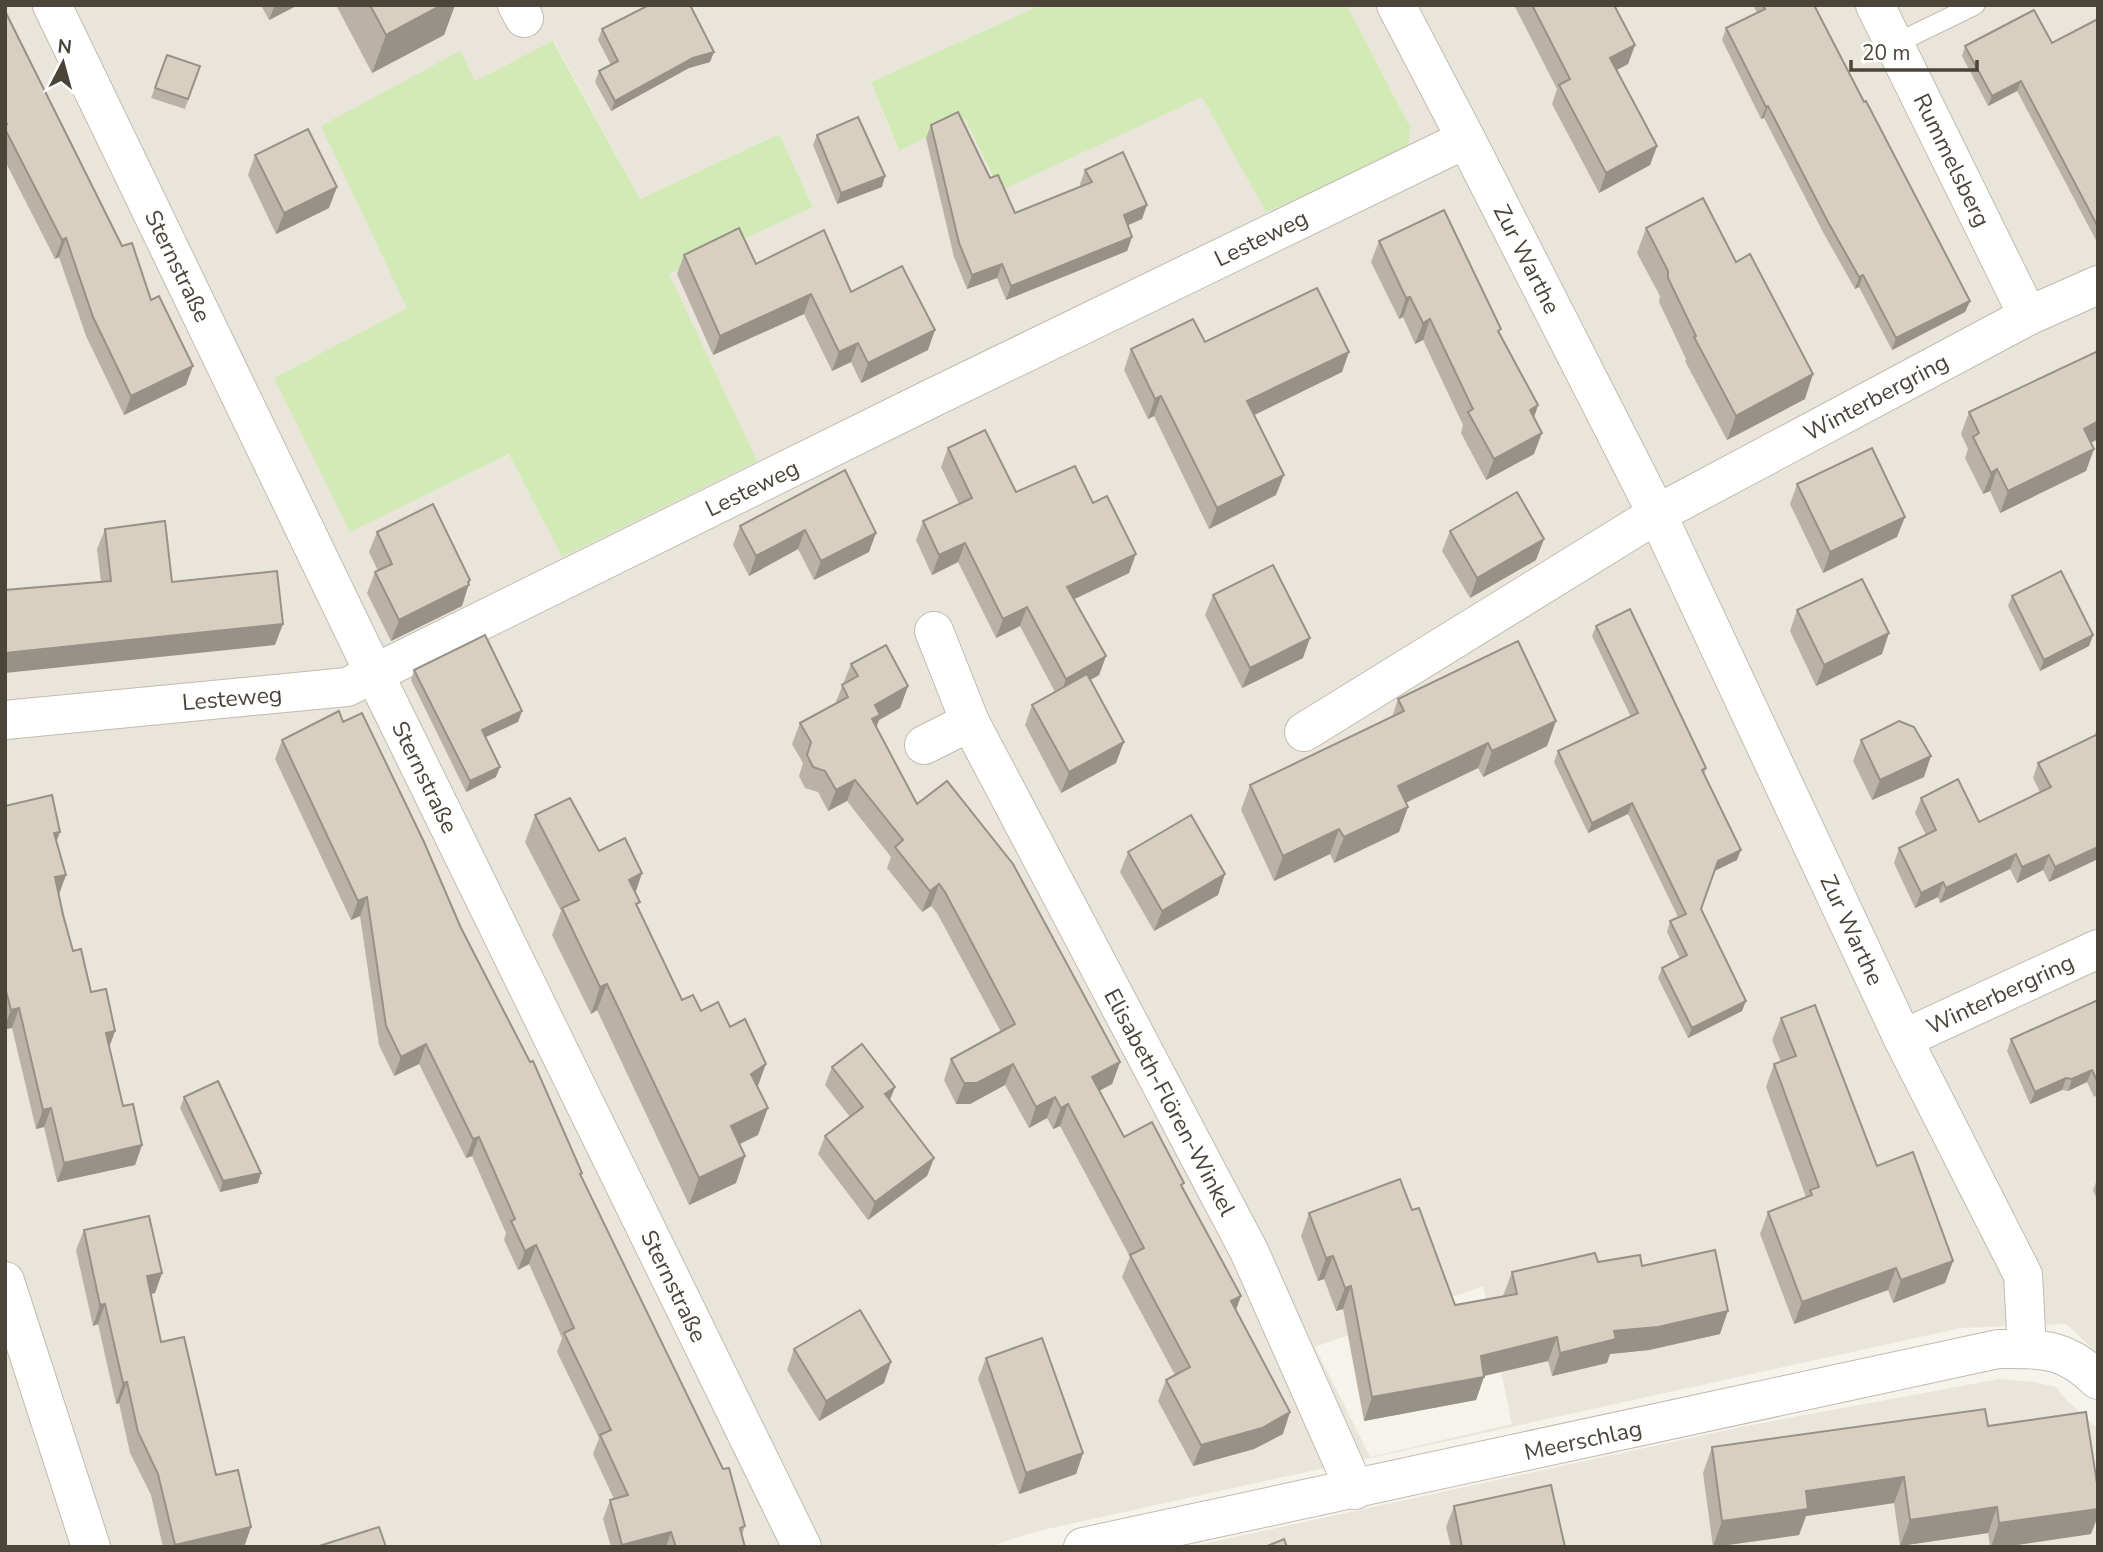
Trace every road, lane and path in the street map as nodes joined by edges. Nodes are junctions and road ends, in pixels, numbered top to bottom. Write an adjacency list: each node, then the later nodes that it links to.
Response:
1 (52, 5): 11 (street, Sternstraße)
2 (1396, 5): 6 (street, Zur Warthe)
3 (1875, 5): 5 (street, Rummelsberg)
4 (1975, 5): 5 (lane)
5 (1895, 44): 8 (street, Rummelsberg)
6 (1466, 139): 9 (street, Zur Warthe); 11 (street, Lesteweg)
7 (2098, 285): 8 (street, Winterbergring)
8 (2028, 316): 9 (street, Winterbergring)
9 (1657, 514): 14 (street); 17 (street, Zur Warthe)
10 (934, 631): 13 (street, Elisabeth-Flören-Winkel)
11 (375, 675): 12 (street, Lesteweg); 23 (street, Sternstraße)
12 (5, 720)
13 (970, 722): 15 (street); 21 (street, Elisabeth-Flören-Winkel)
14 (1304, 732)
15 (924, 744)
16 (2098, 949): 17 (street, Winterbergring)
17 (1903, 1039): 19 (street, Zur Warthe)
18 (5, 1281): 22 (street)
19 (2027, 1349): 20 (street, Meerschlag); 21 (street, Meerschlag)
20 (2089, 1372)
21 (1355, 1490): 24 (street, Meerschlag)
22 (91, 1547)
23 (802, 1547)
24 (1083, 1547)

